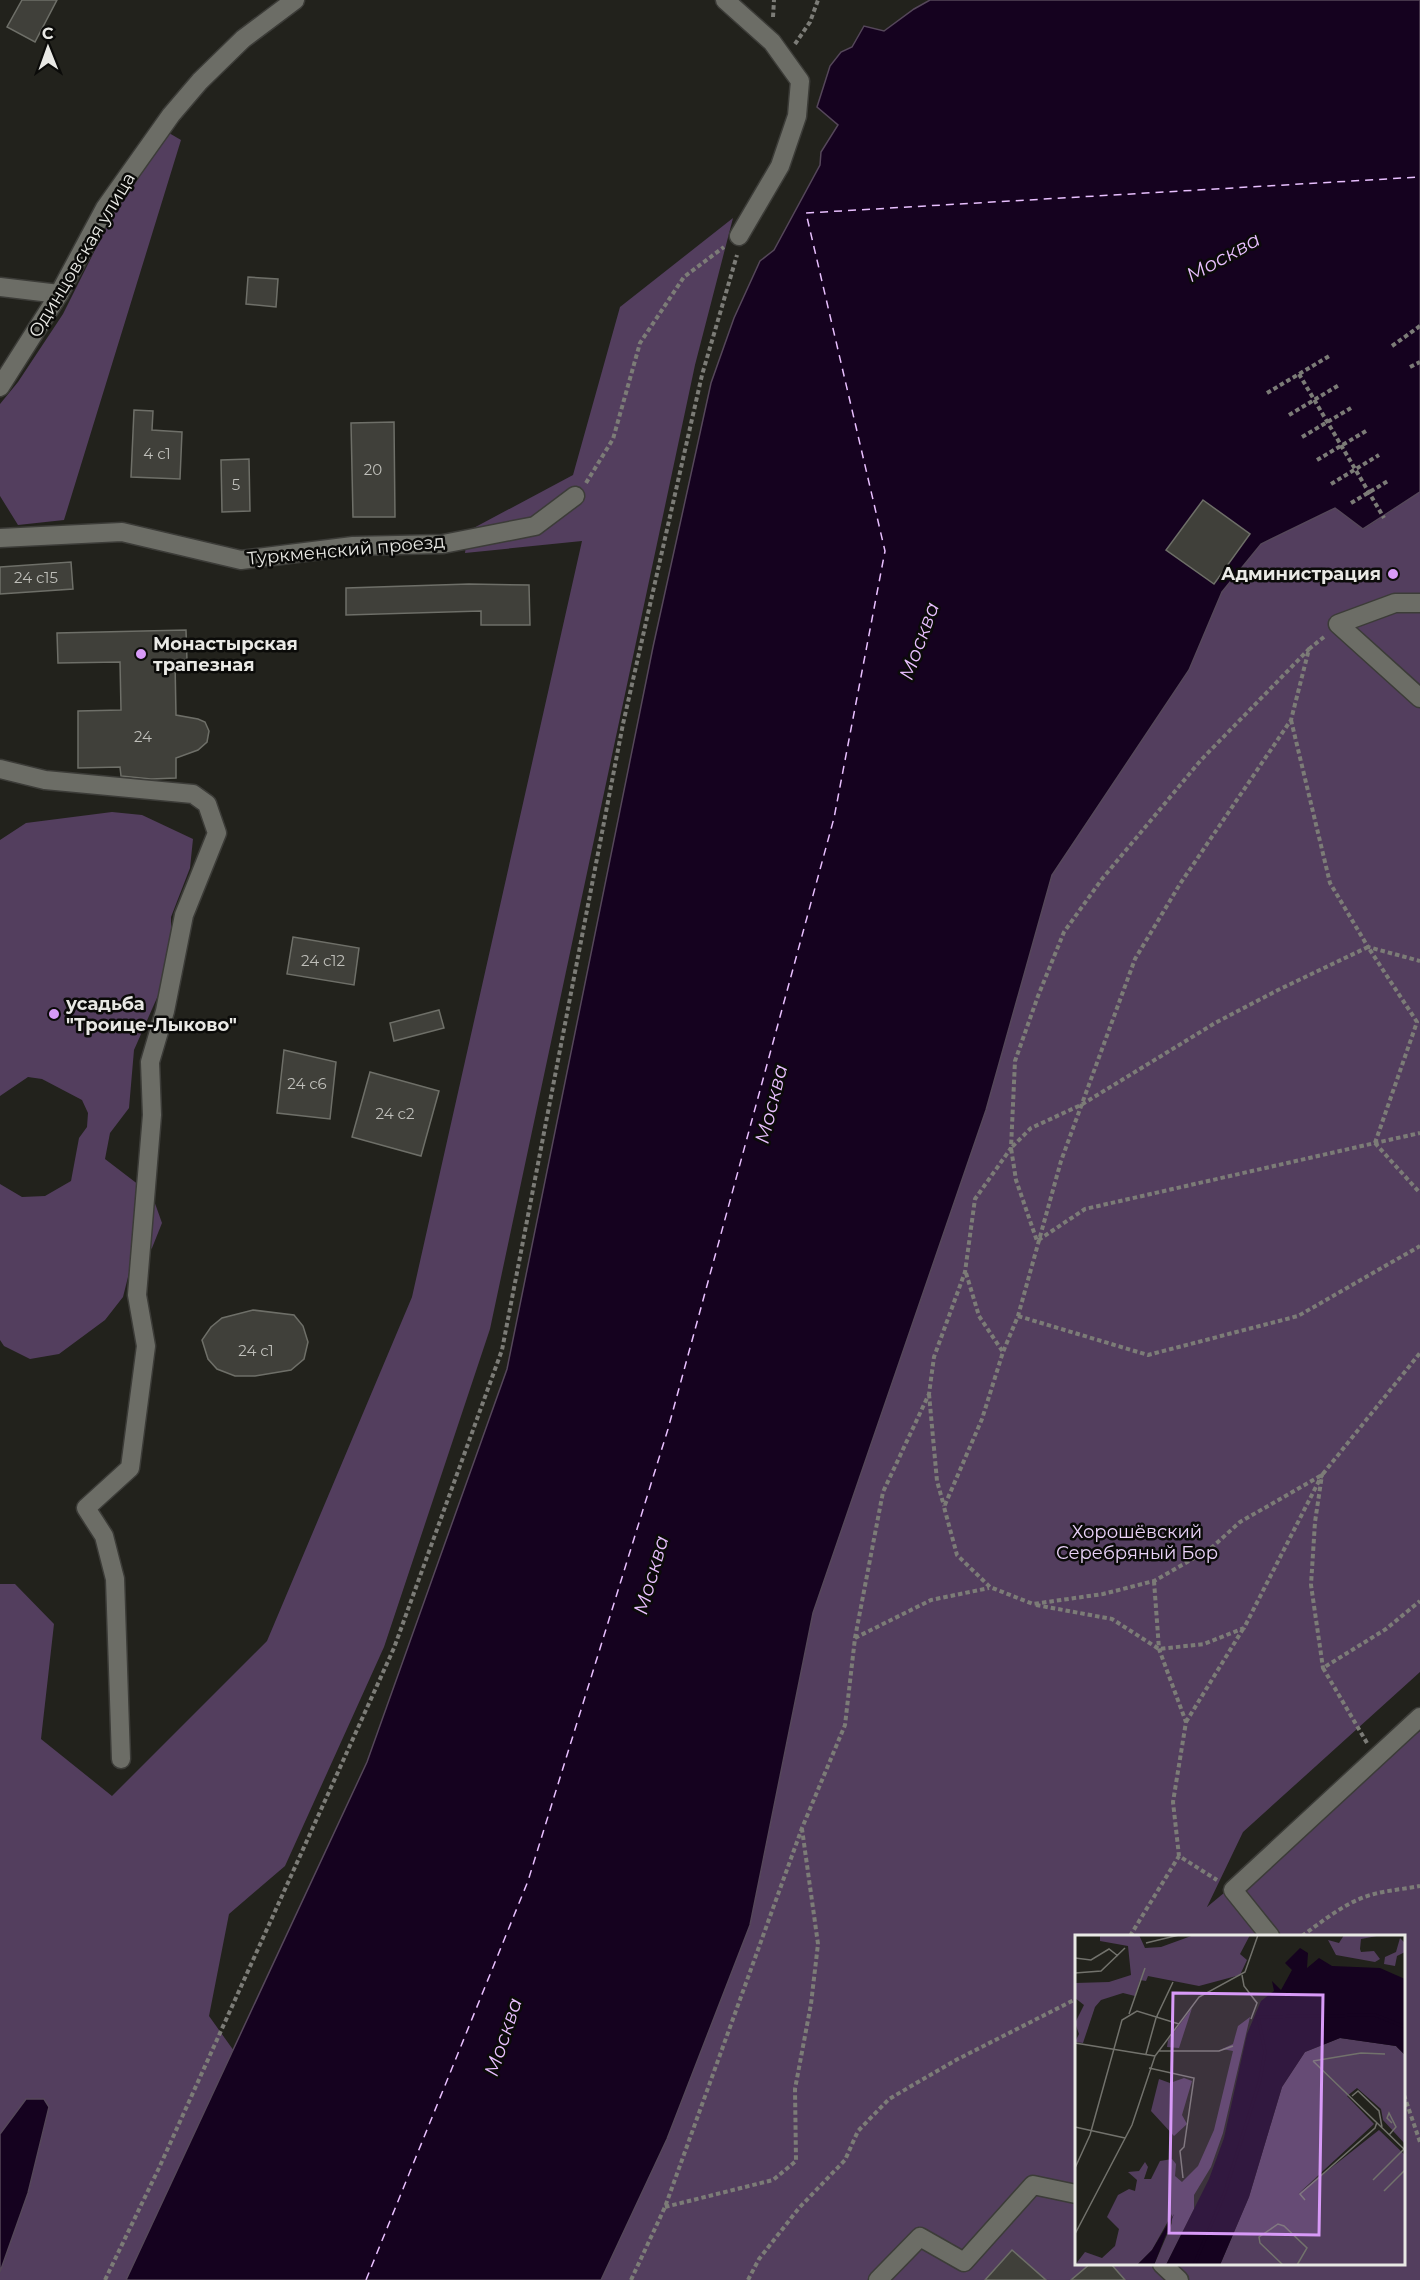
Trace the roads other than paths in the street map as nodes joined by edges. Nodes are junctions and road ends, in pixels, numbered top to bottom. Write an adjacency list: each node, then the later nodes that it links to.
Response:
1 (295, 0): 5 (street, Одинцовская улица)
2 (724, 0): 3 (street)
3 (739, 236)
4 (0, 287): 5 (street)
5 (59, 294): 6 (street, Одинцовская улица)
6 (0, 387)
7 (575, 496): 8 (street, Туркменский проезд)
8 (0, 538)
9 (1420, 603): 10 (street)
10 (1420, 698)
11 (0, 769): 13 (street)
12 (1420, 1717): 14 (street)
13 (121, 1759)
14 (1269, 1935)
15 (1075, 2194): 17 (street)
16 (1163, 2265): 18 (street)
17 (878, 2280)
18 (1179, 2280)

